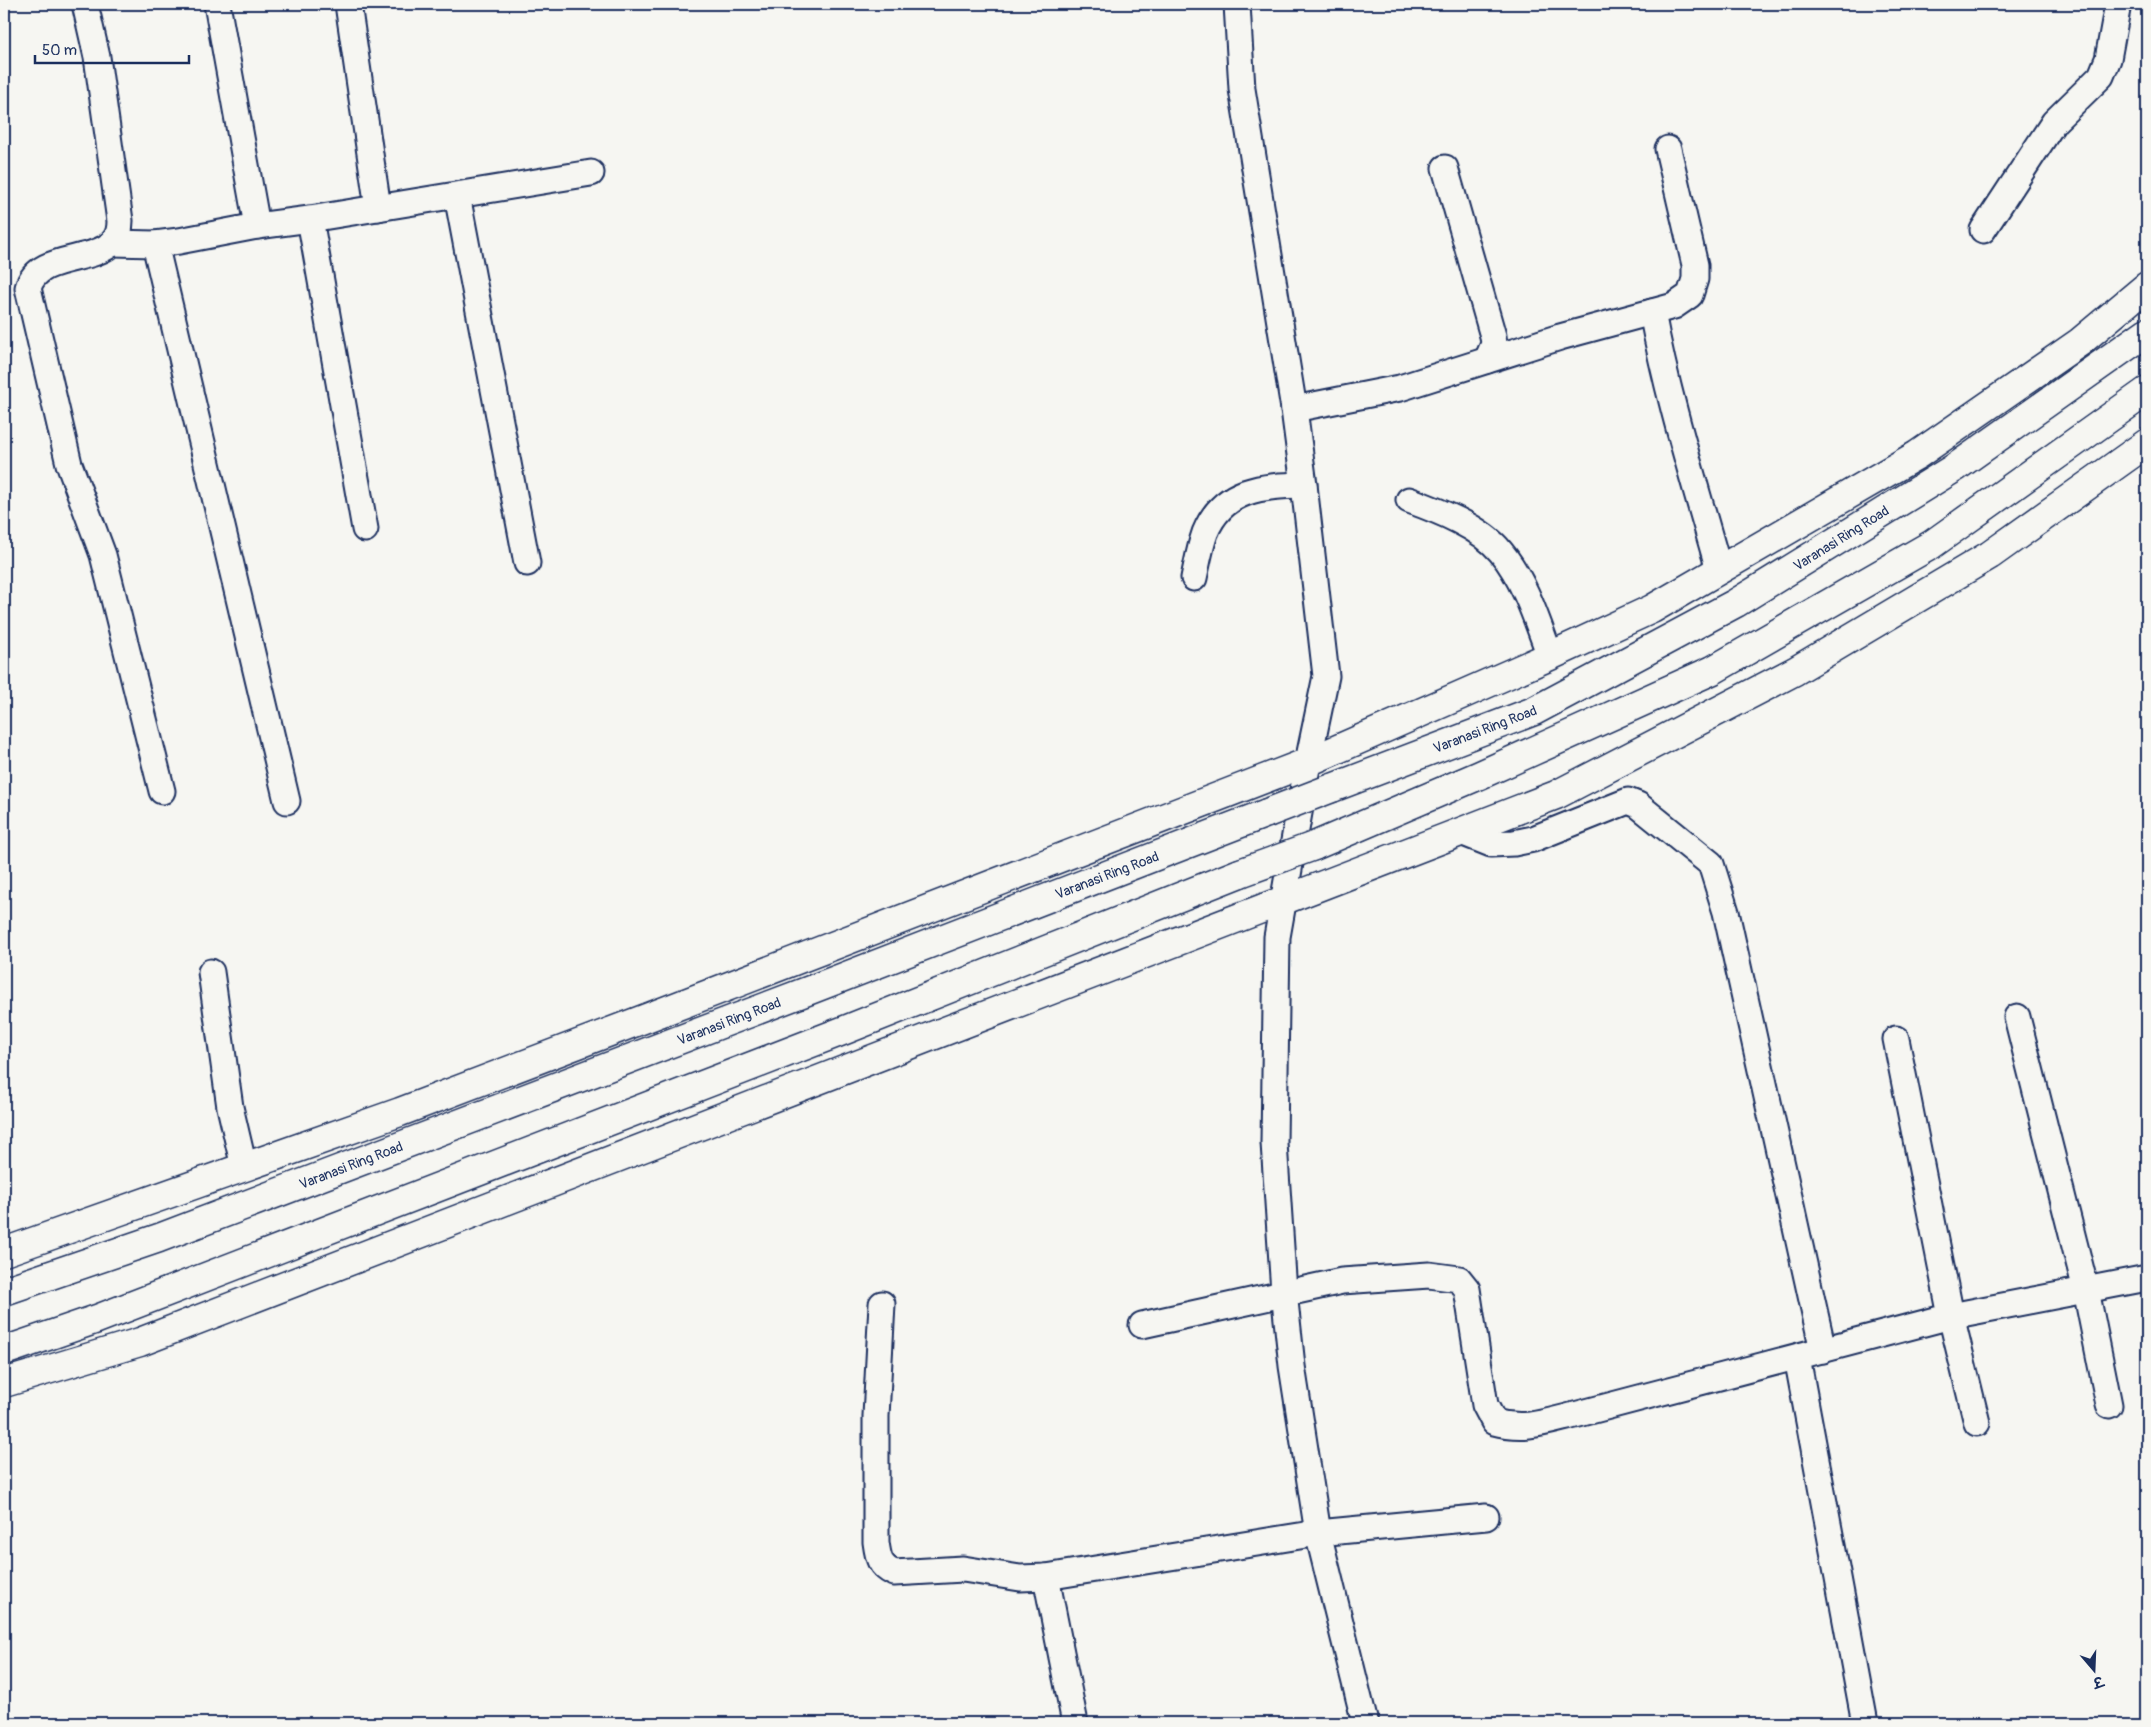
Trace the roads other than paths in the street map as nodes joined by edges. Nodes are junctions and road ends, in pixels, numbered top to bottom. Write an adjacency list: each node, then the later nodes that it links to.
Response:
1 (85, 4): 14 (street)
2 (217, 4): 12 (street)
3 (348, 4): 10 (street)
4 (1237, 4): 21 (street)
5 (2118, 4): 13 (street)
6 (1668, 149): 17 (street)
7 (1445, 168): 19 (street)
8 (591, 173): 9 (street)
9 (457, 195): 10 (street); 26 (street)
10 (378, 208): 11 (street)
11 (310, 219): 12 (street); 25 (street)
12 (257, 226): 15 (street)
13 (1983, 230)
14 (113, 242): 15 (street); 31 (street)
15 (155, 244): 32 (street)
16 (2147, 286): 27 (highway)
17 (1652, 312): 19 (street); 27 (street)
18 (2147, 332): 42 (highway, Varanasi Ring Road, bridge)
19 (1487, 360): 21 (street)
20 (2147, 391): 48 (highway, bridge)
21 (1294, 409): 23 (street)
22 (2147, 443): 33 (highway)
23 (1304, 485): 28 (street); 30 (street)
24 (1409, 500): 29 (street)
25 (365, 529)
26 (527, 563)
27 (1719, 570): 29 (highway)
28 (1194, 578)
29 (1550, 656): 30 (highway)
30 (1308, 762): 34 (street); 38 (highway)
31 (162, 791)
32 (287, 801)
33 (1462, 832): 34 (highway); 47 (street)
34 (1283, 902): 43 (street); 50 (highway)
35 (211, 972): 38 (street)
36 (2017, 1017): 41 (street)
37 (1896, 1039): 45 (street)
38 (244, 1168): 39 (highway)
39 (4, 1252)
40 (2147, 1278): 41 (street)
41 (2086, 1290): 45 (street); 51 (street)
42 (4, 1291)
43 (1284, 1292): 46 (street); 49 (street); 54 (street)
44 (882, 1304): 55 (street)
45 (1951, 1316): 47 (street); 52 (street)
46 (1142, 1325)
47 (1823, 1350): 49 (street)
48 (4, 1351)
49 (1797, 1357): 58 (street)
50 (4, 1383)
51 (2109, 1405)
52 (1977, 1424)
53 (1486, 1517): 54 (street)
54 (1318, 1533): 55 (street); 57 (street)
55 (1046, 1577): 56 (street)
56 (1076, 1723)
57 (1365, 1723)
58 (1864, 1723)

